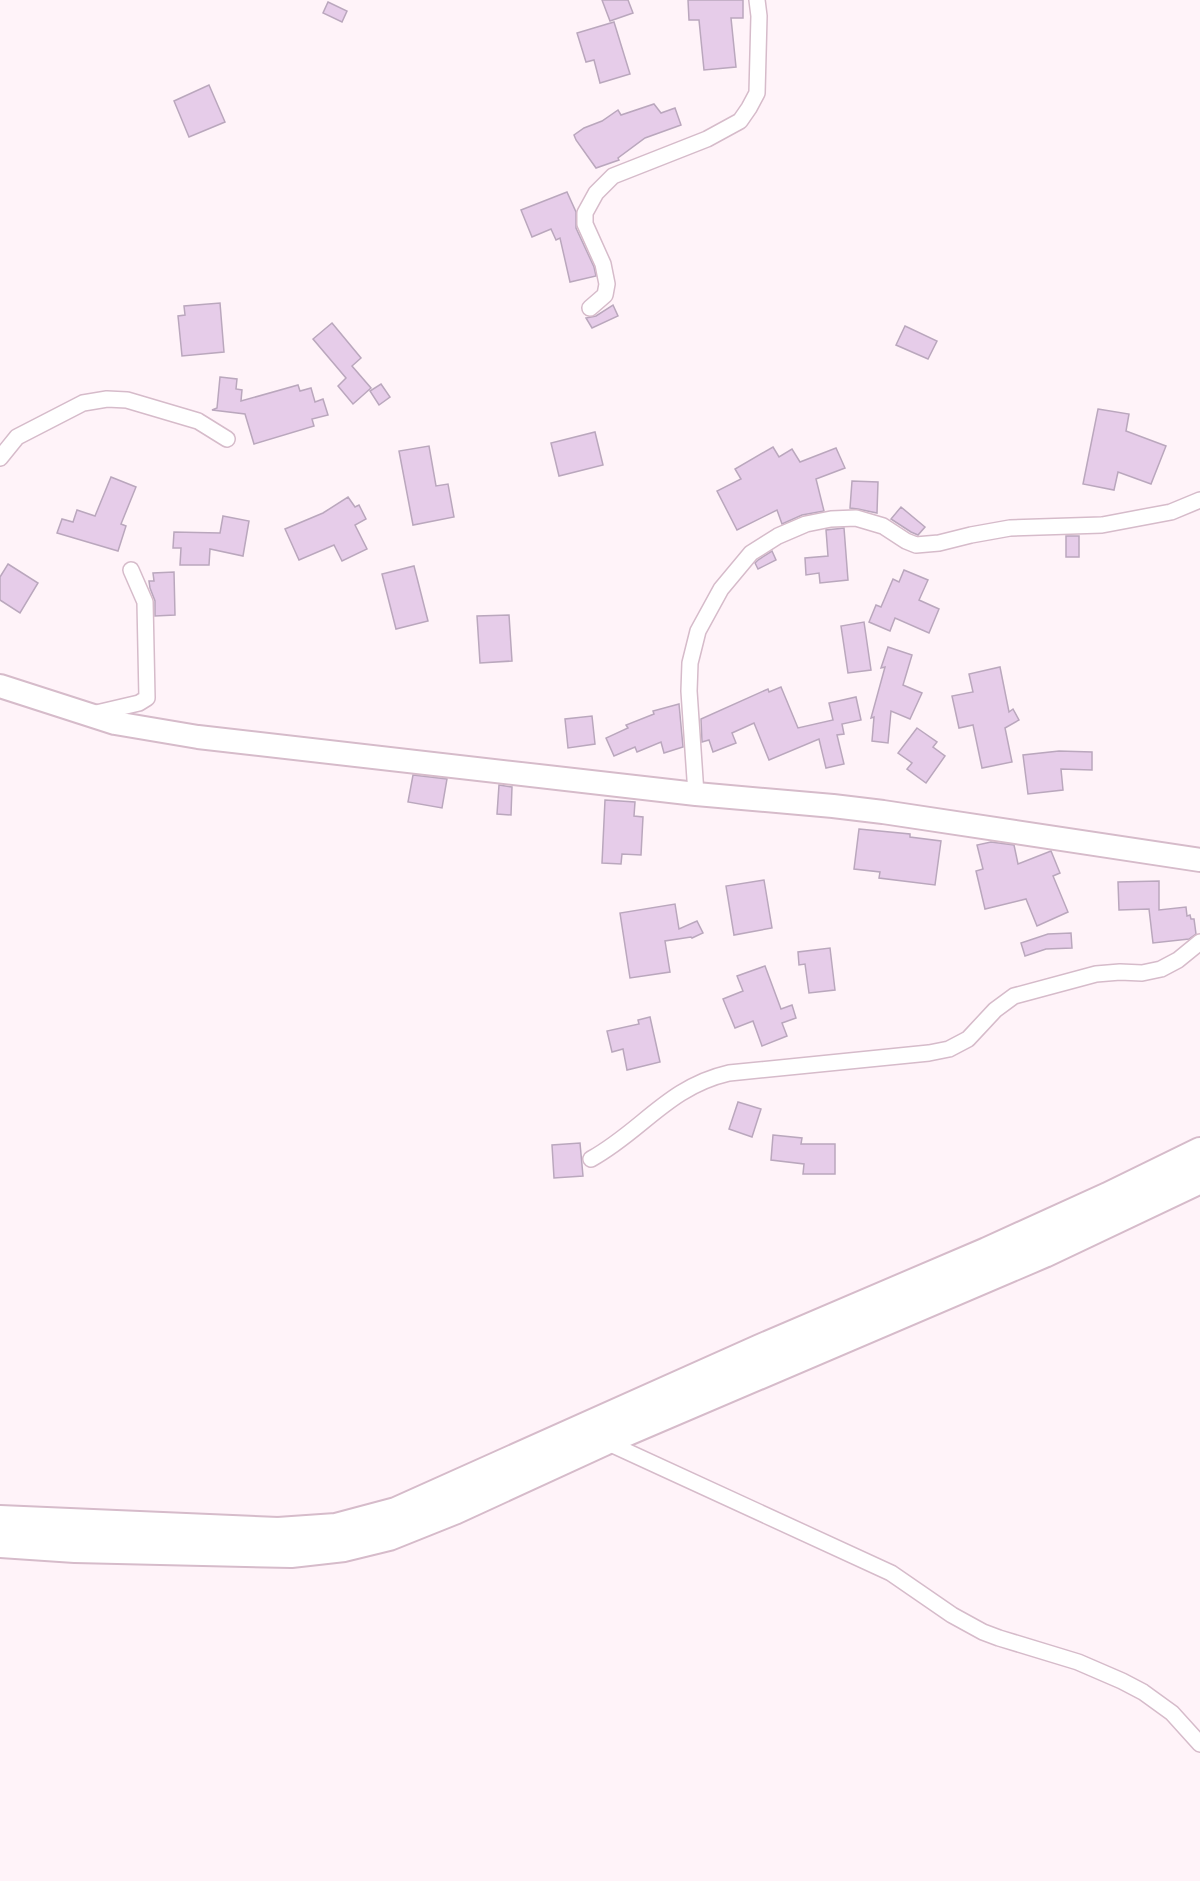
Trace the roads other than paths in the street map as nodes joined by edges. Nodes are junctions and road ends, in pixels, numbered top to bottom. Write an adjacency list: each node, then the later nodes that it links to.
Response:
1 (757, 0): 2 (street)
2 (590, 308)
3 (227, 439): 4 (street)
4 (0, 458)
5 (1200, 500): 9 (street)
6 (131, 570): 8 (street)
7 (0, 686): 8 (main road)
8 (89, 715): 9 (main road)
9 (696, 794): 10 (main road)
10 (1200, 860)
11 (1200, 942): 12 (street)
12 (591, 1159)
13 (1198, 1159): 14 (highway); 15 (highway)
14 (604, 1442): 16 (highway); 17 (street)
15 (0, 1520)
16 (0, 1543)
17 (1200, 1744)

